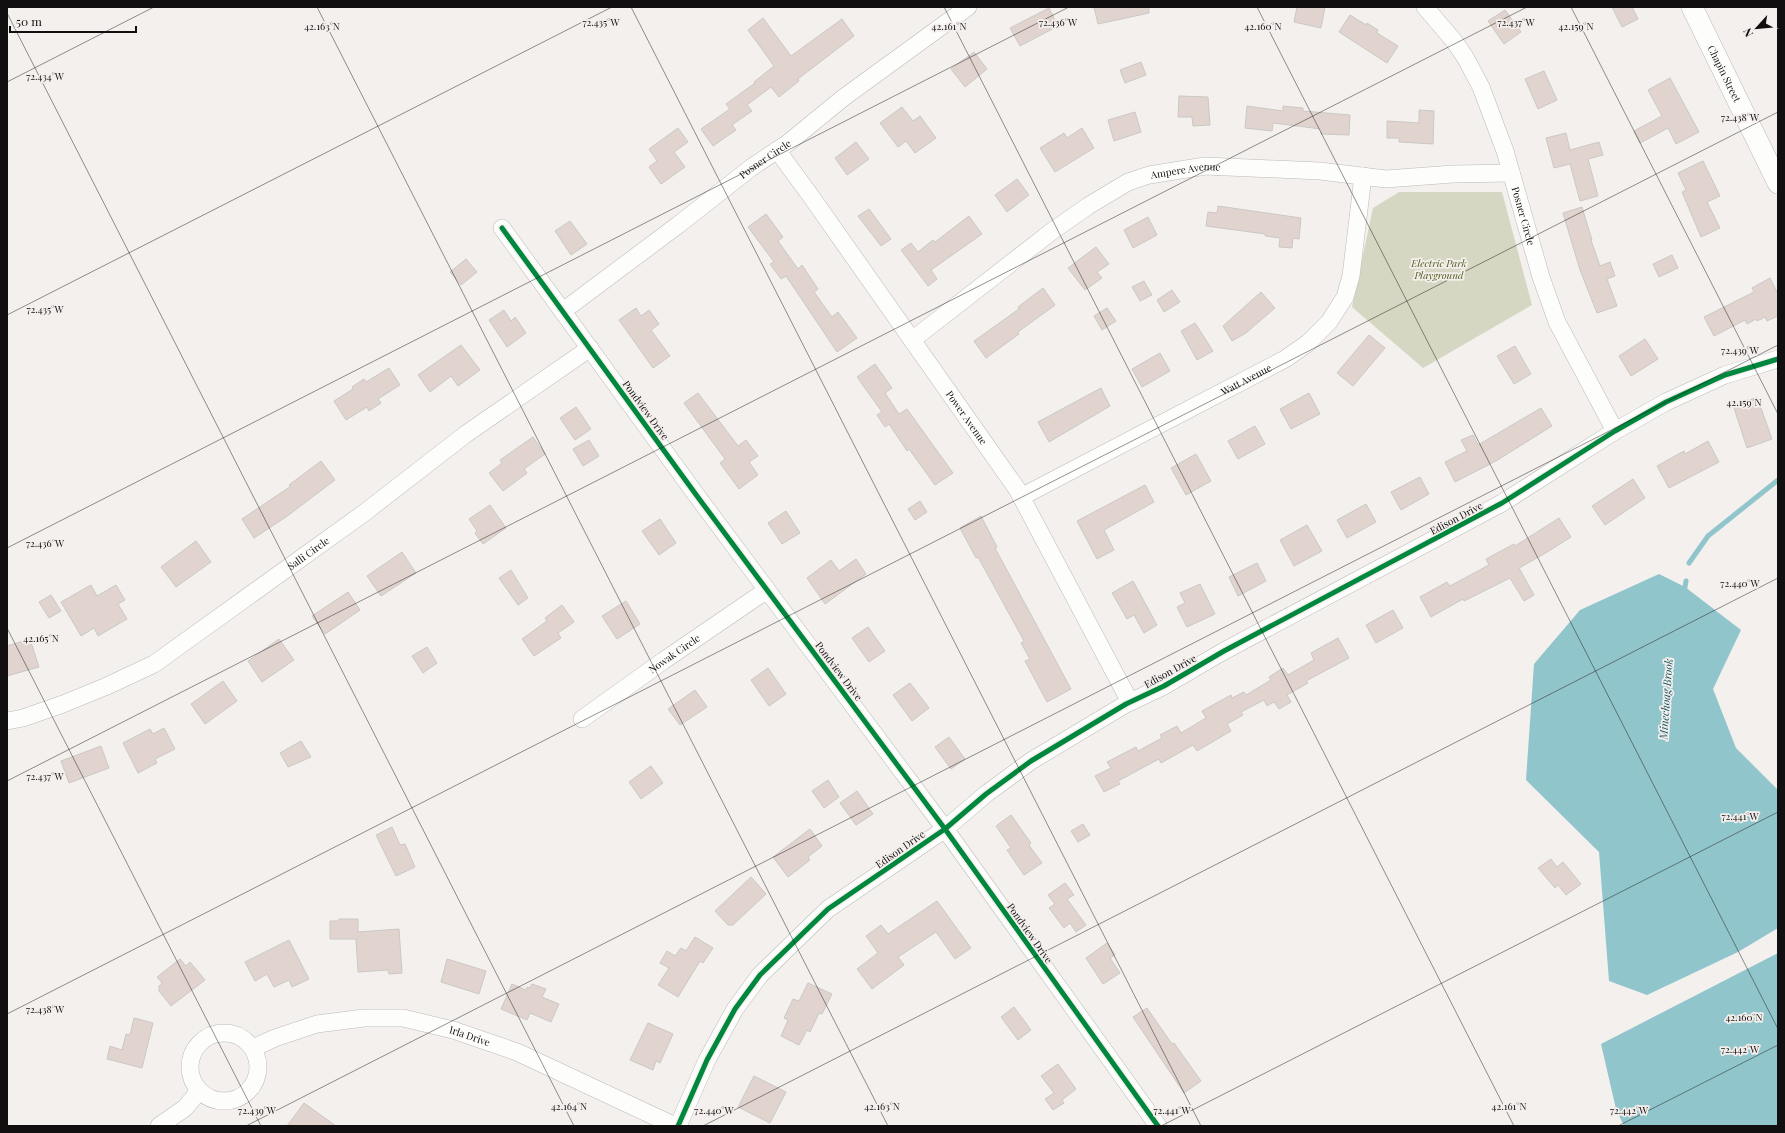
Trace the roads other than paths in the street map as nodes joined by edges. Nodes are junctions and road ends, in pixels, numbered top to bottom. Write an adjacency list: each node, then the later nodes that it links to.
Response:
1 (968, 7): 4 (street, Posner Circle)
2 (1425, 7): 5 (street, Posner Circle)
3 (1692, 7): 7 (main road, Chapin Street)
4 (777, 150): 9 (street, Posner Circle); 10 (street, Power Avenue)
5 (1511, 173): 6 (street, Ampere Avenue); 13 (street, Posner Circle)
6 (1363, 176): 10 (street, Ampere Avenue); 14 (street, Watt Avenue)
7 (1778, 183)
8 (502, 228): 9 (street, Pondview Drive)
9 (563, 311): 11 (street, Pondview Drive)
10 (912, 340): 14 (street, Power Avenue)
11 (590, 348): 15 (street, Pondview Drive); 18 (street, Salli Circle)
12 (1778, 359): 13 (street, Edison Drive)
13 (1615, 431): 16 (street, Edison Drive)
14 (1022, 497): 16 (street, Power Avenue)
15 (767, 590): 17 (street, Nowak Circle); 19 (street, Pondview Drive)
16 (1130, 702): 19 (street, Edison Drive)
17 (582, 719)
18 (7, 722)
19 (945, 829): 23 (street, Edison Drive); 24 (street, Pondview Drive)
20 (253, 1048): 21 (street); 21 (street); 23 (street, Irla Drive)
21 (199, 1091): 22 (street)
22 (159, 1126)
23 (677, 1126)
24 (1158, 1126)

